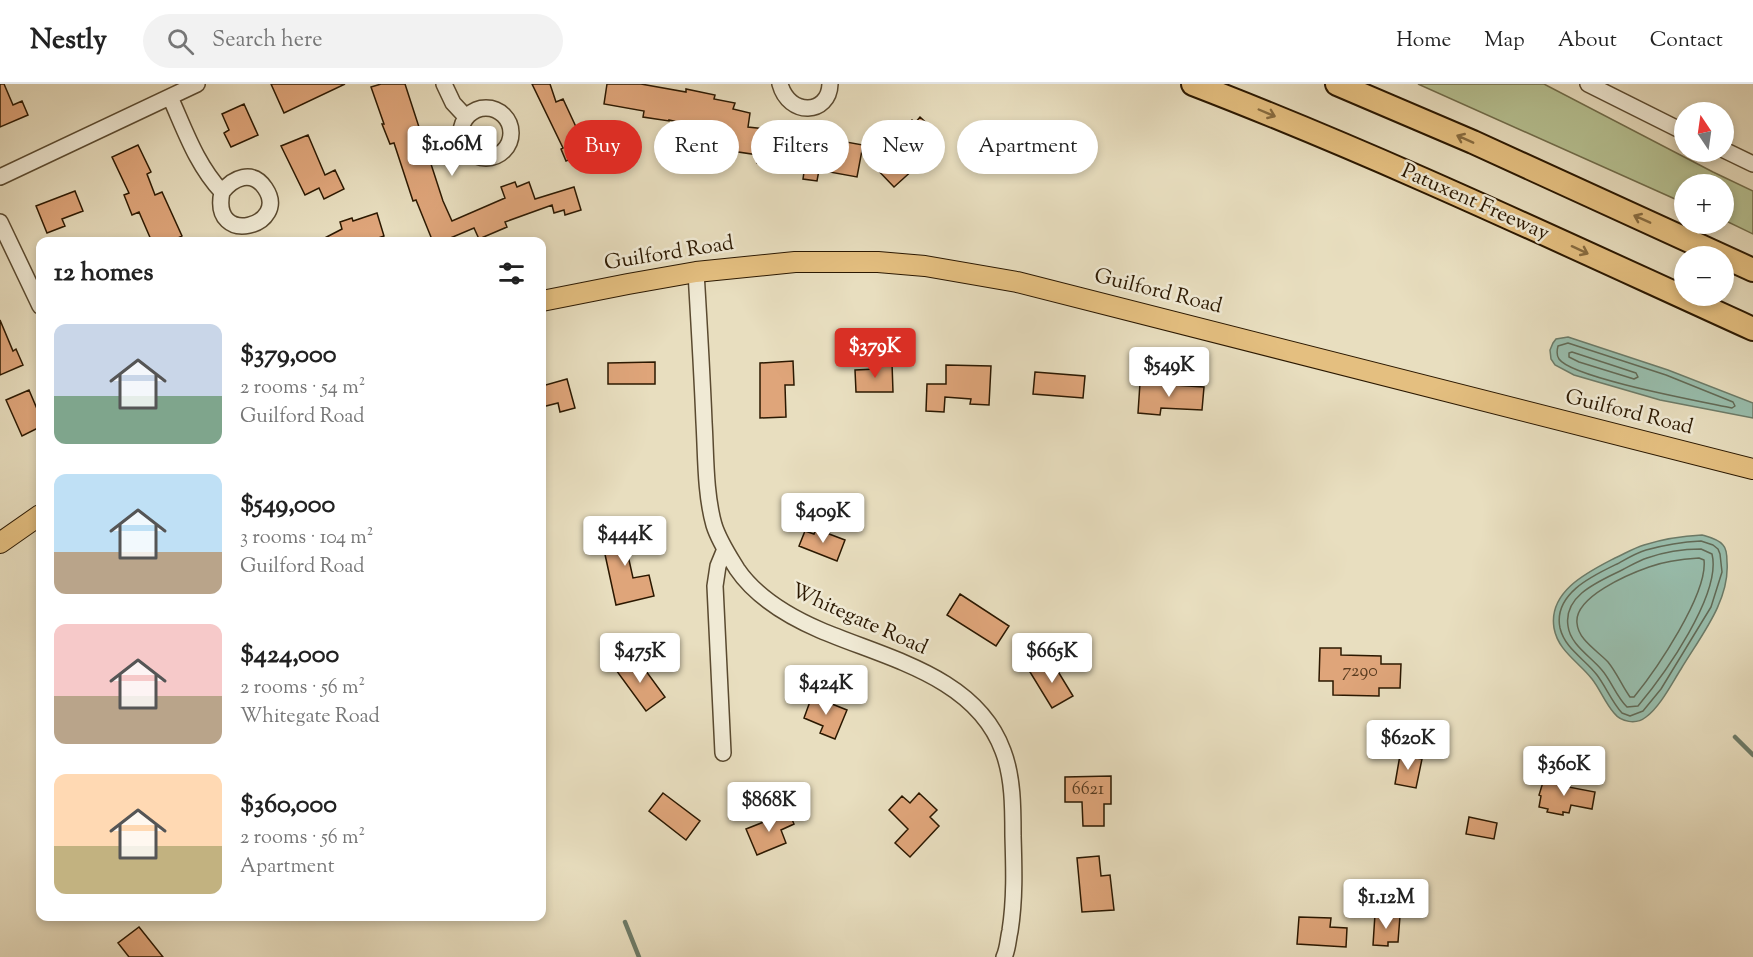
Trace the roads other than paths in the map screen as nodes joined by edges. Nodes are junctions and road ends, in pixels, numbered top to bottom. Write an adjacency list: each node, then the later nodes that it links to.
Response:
1 (197, 84): 8 (street)
2 (444, 84): 9 (street)
3 (780, 84): 4 (street)
4 (830, 84)
5 (1193, 84): 20 (highway, Patuxent Freeway, one-way to 20)
6 (1337, 84): 16 (highway, one-way to 6)
7 (1588, 84): 10 (street)
8 (170, 97): 13 (street); 14 (street)
9 (466, 117)
10 (1674, 127)
11 (1734, 155): 12 (street)
12 (1753, 164)
13 (0, 177)
14 (222, 192)
15 (0, 222): 18 (street)
16 (1753, 270)
17 (696, 272): 19 (main road, Guilford Road); 21 (main road, Guilford Road); 24 (street, Whitegate Road)
18 (36, 298)
19 (546, 300)
20 (1753, 329)
21 (1753, 469)
22 (36, 518): 23 (main road)
23 (0, 543)
24 (725, 549): 25 (street); 26 (street, Whitegate Road)
25 (723, 753)
26 (1006, 956)

